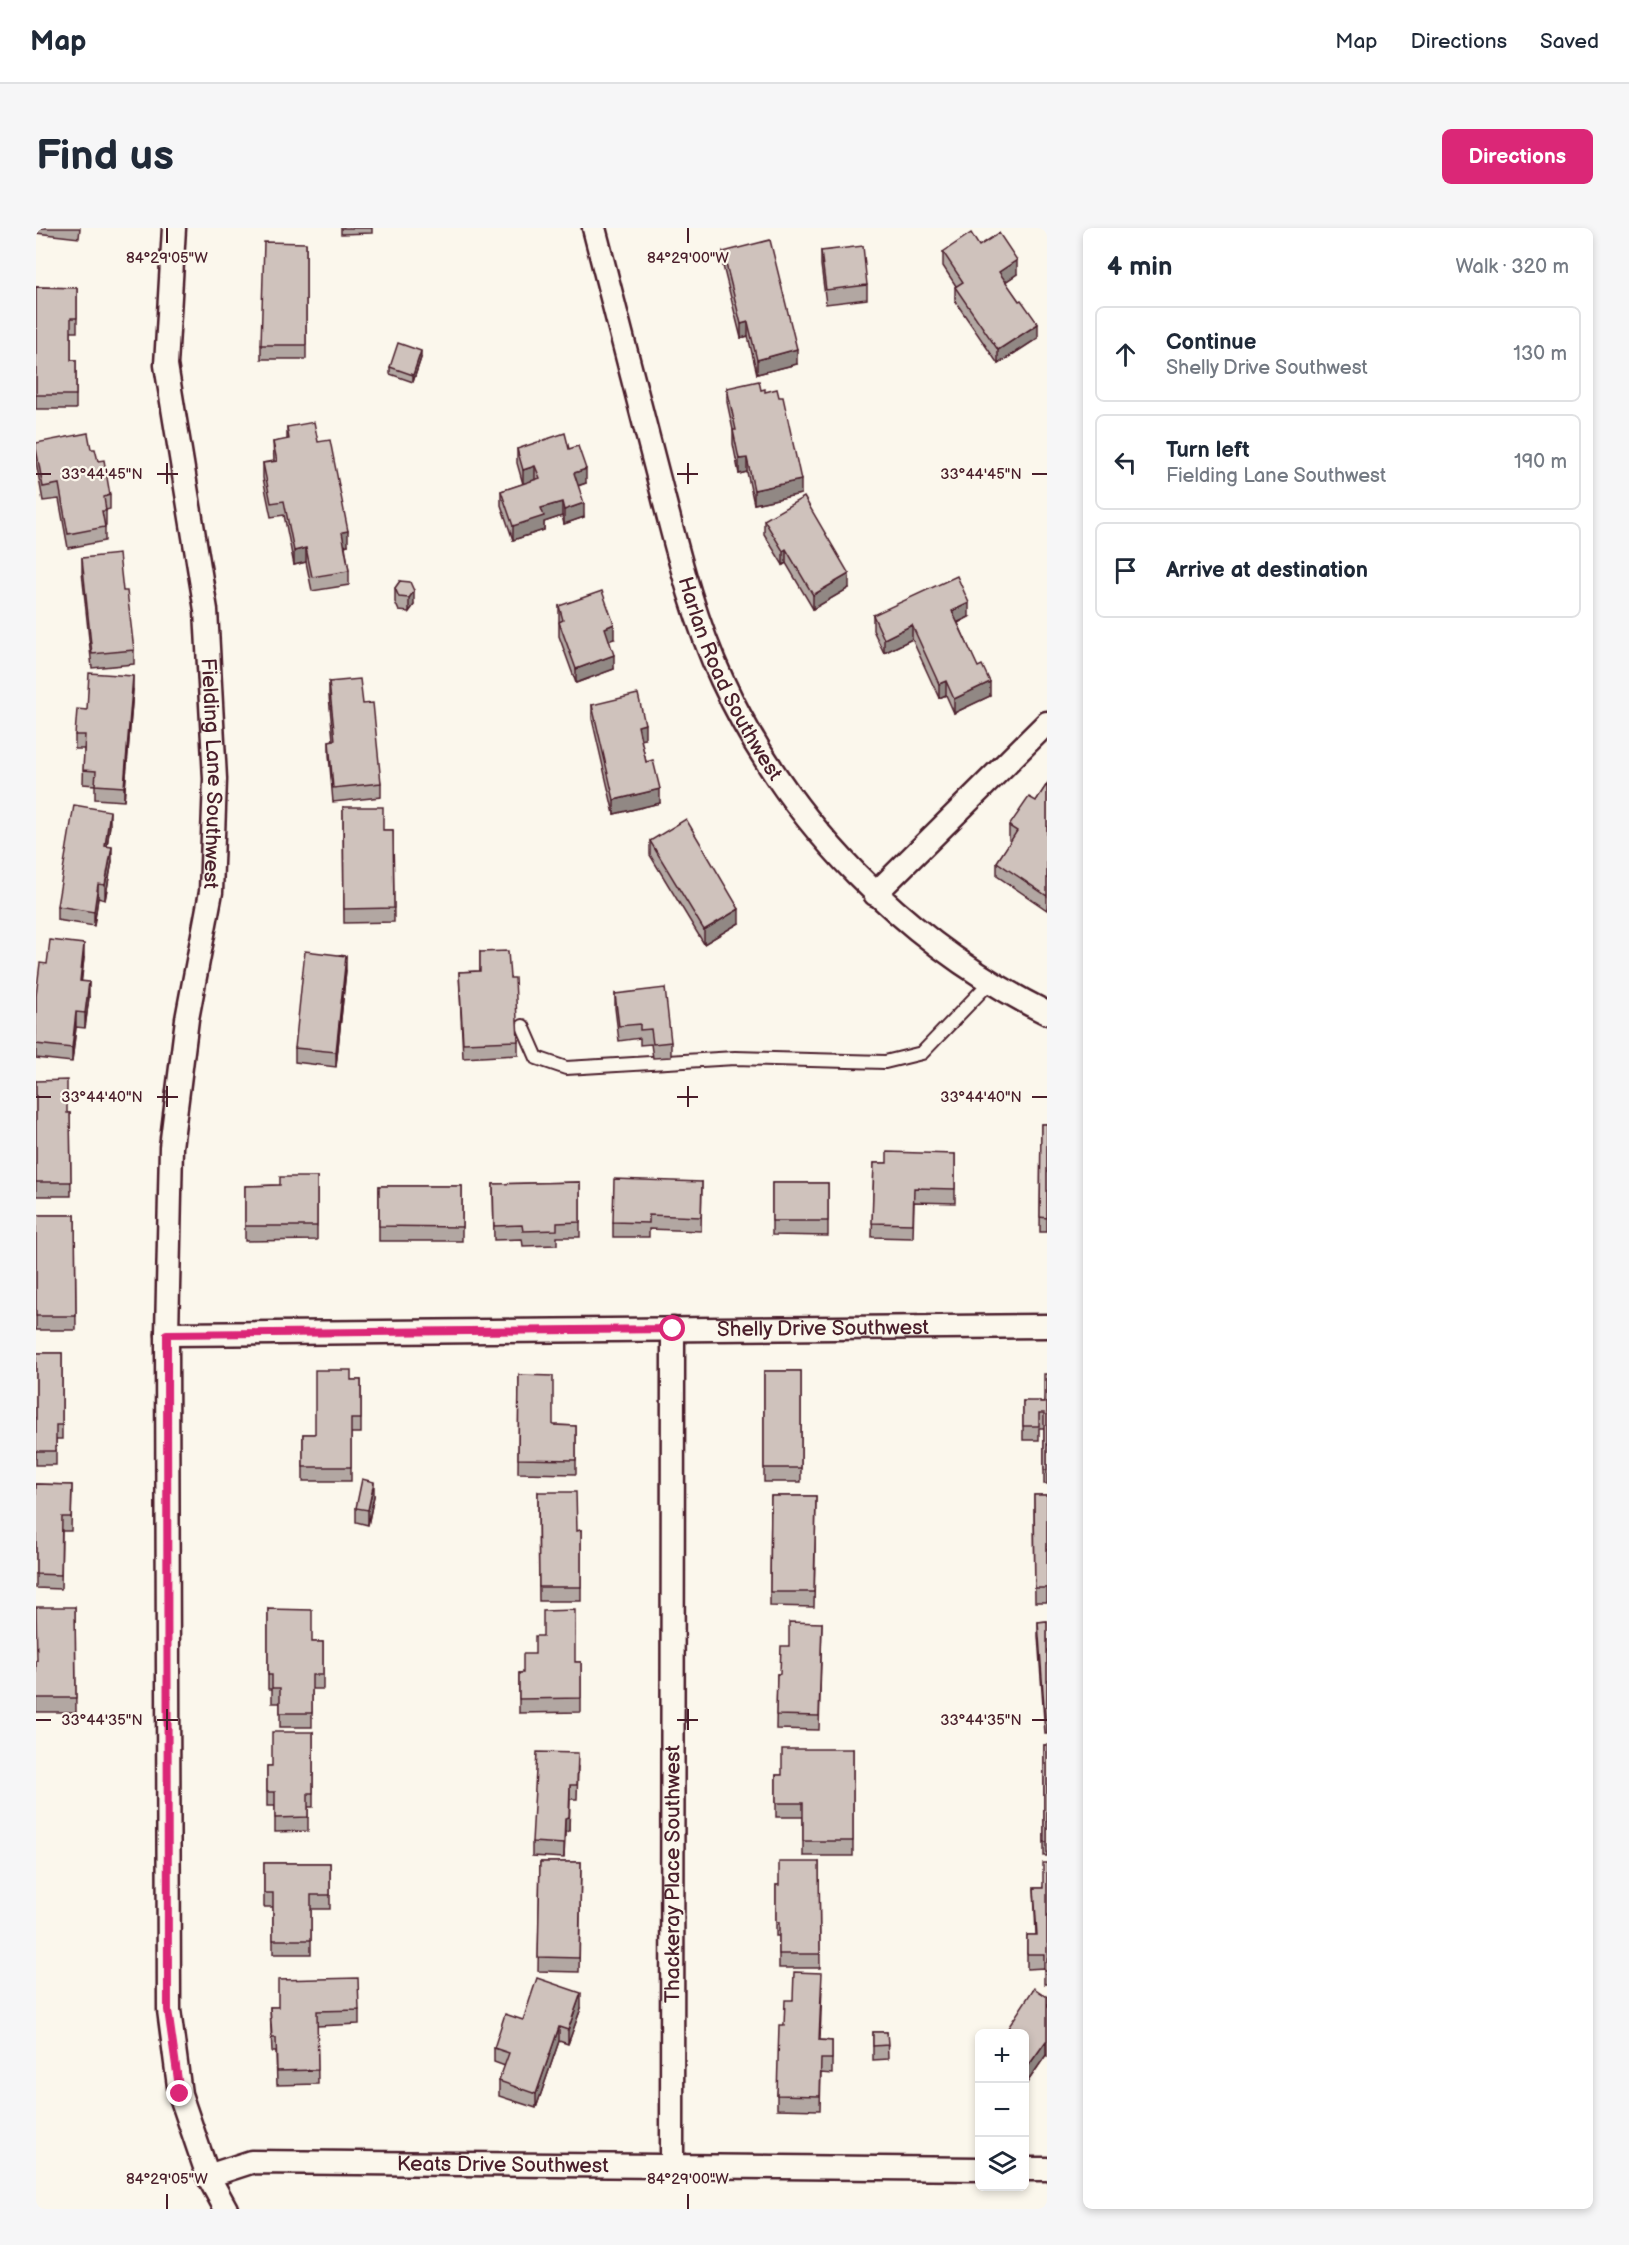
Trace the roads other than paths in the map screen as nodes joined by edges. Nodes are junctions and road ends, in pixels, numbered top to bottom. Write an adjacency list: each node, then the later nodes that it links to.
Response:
1 (174, 228): 10 (street, Fielding Lane Southwest)
2 (594, 228): 4 (street, Harlan Road Southwest)
3 (1047, 723): 4 (street)
4 (875, 894): 5 (street, Harlan Road Southwest)
5 (991, 981): 6 (street, Harlan Road Southwest); 7 (lane)
6 (1047, 1013)
7 (523, 1026)
8 (1047, 1326): 9 (street, Shelly Drive Southwest)
9 (673, 1329): 10 (street, Shelly Drive Southwest); 11 (street, Thackeray Place Southwest)
10 (167, 1334): 15 (street, Fielding Lane Southwest)
11 (672, 2166): 12 (street, Keats Drive Southwest); 15 (street, Keats Drive Southwest)
12 (975, 2169)
13 (1029, 2169): 14 (street)
14 (1047, 2169)
15 (208, 2176): 16 (street, Fielding Lane Southwest)
16 (226, 2209)

